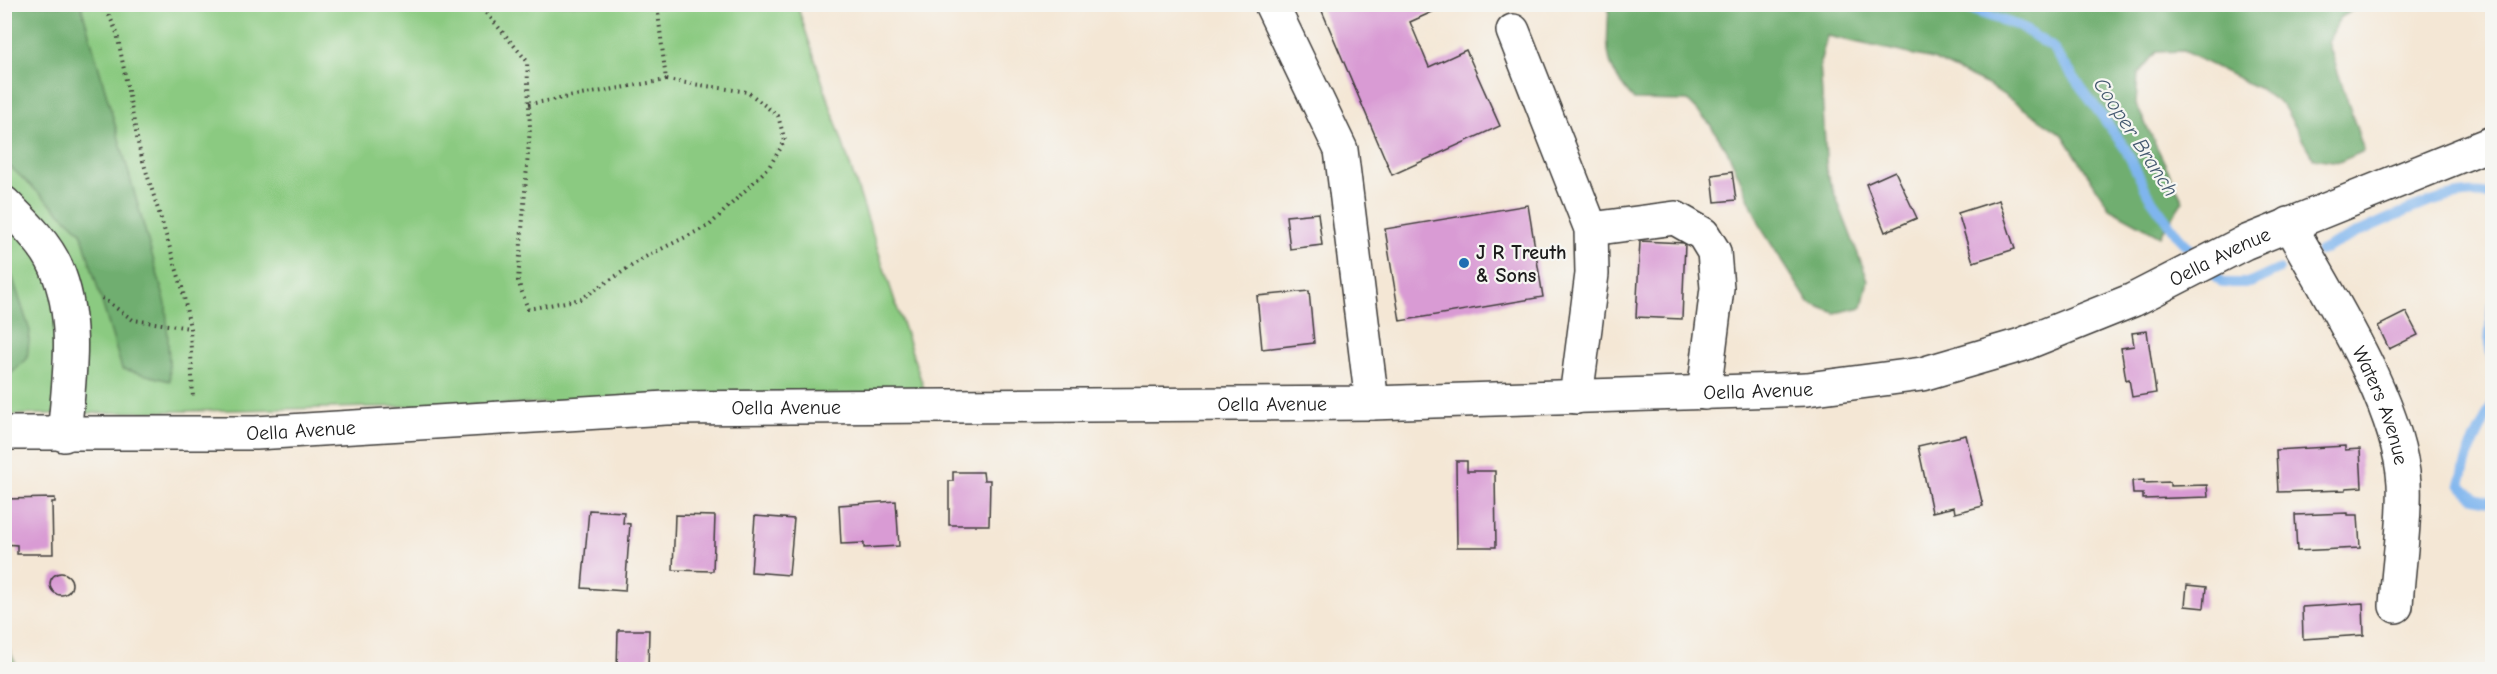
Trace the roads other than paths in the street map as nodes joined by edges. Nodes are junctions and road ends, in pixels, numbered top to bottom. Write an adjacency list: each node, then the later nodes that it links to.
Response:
1 (1271, 4): 9 (street)
2 (1513, 31): 6 (street)
3 (2493, 143): 5 (street, Oella Avenue)
4 (4, 203): 11 (street)
5 (2289, 224): 7 (street, Oella Avenue); 12 (street, Waters Avenue)
6 (1592, 229): 7 (street); 8 (street)
7 (1704, 393): 8 (street, Oella Avenue)
8 (1576, 397): 9 (street, Oella Avenue)
9 (1372, 403): 11 (street, Oella Avenue)
10 (4, 433): 11 (street, Oella Avenue)
11 (64, 435)
12 (2396, 606)

